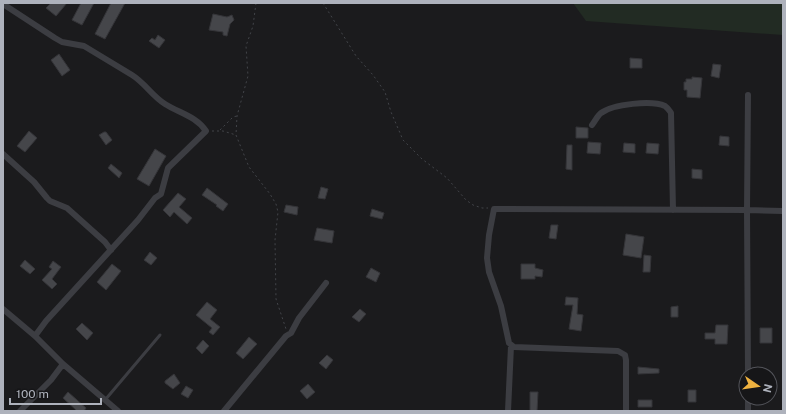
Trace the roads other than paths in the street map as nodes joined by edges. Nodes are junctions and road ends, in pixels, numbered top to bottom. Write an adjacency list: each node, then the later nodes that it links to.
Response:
1 (3, 4): 8 (street)
2 (748, 95): 6 (street)
3 (592, 125): 5 (street)
4 (3, 154): 8 (street)
5 (673, 210): 6 (street); 13 (street)
6 (747, 210): 7 (street); 15 (street)
7 (783, 211)
8 (111, 250): 12 (street)
9 (326, 283): 19 (street)
10 (3, 308): 12 (street)
11 (160, 335): 16 (lane)
12 (35, 336): 14 (street)
13 (511, 346): 20 (street); 21 (street)
14 (63, 364): 16 (street); 17 (street)
15 (748, 366)
16 (105, 400): 18 (street)
17 (20, 411)
18 (118, 411)
19 (224, 411)
20 (508, 411)
21 (626, 411)

